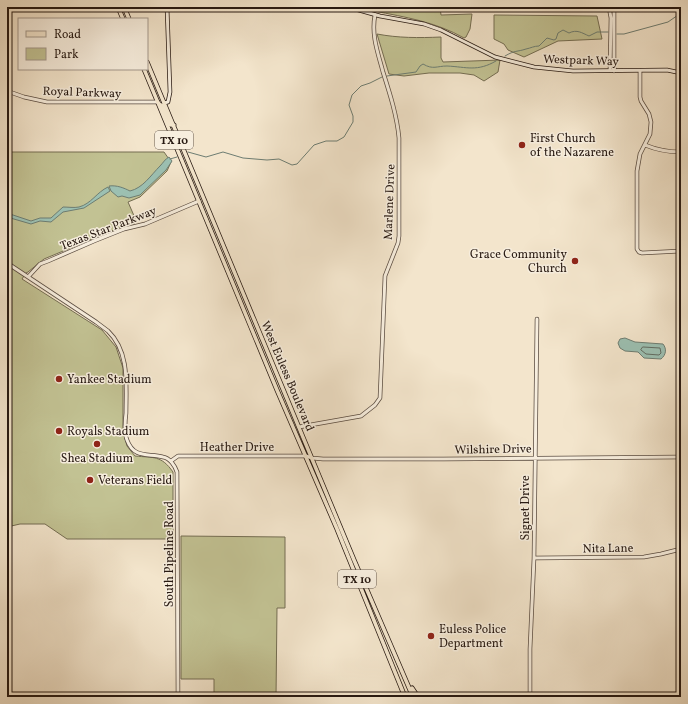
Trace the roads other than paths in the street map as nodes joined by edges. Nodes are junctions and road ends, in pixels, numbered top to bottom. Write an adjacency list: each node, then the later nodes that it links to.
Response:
1 (118, 7): 8 (main road)
2 (124, 7): 9 (main road)
3 (167, 7): 18 (street)
4 (348, 7): 7 (street, Westpark Way)
5 (609, 7): 10 (street)
6 (613, 7): 10 (street)
7 (375, 15): 12 (street, Westpark Way); 28 (street, Marlene Drive)
8 (123, 18)
9 (129, 18)
10 (613, 18): 12 (street)
11 (148, 64): 18 (main road, West Euless Boulevard / TX 10)
12 (612, 70): 14 (street, Westpark Way)
13 (145, 71): 17 (main road, West Euless Boulevard / TX 10); 18 (main road)
14 (640, 71): 15 (street, Westpark Way); 20 (street)
15 (681, 73)
16 (7, 91): 17 (street, Royal Parkway)
17 (158, 102): 19 (main road); 23 (main road, West Euless Boulevard / TX 10)
18 (164, 102): 19 (main road, West Euless Boulevard / TX 10)
19 (174, 126): 22 (main road, West Euless Boulevard / TX 10)
20 (645, 145): 21 (street); 24 (street)
21 (681, 152)
22 (204, 199): 23 (main road); 28 (main road, West Euless Boulevard / TX 10)
23 (199, 201): 26 (street, Texas Star Parkway); 29 (main road, West Euless Boulevard / TX 10)
24 (681, 251)
25 (7, 263): 26 (street)
26 (28, 277): 33 (street)
27 (537, 319): 32 (street, Signet Drive)
28 (299, 427): 31 (main road, West Euless Boulevard / TX 10)
29 (306, 456): 31 (street, Wilshire Drive); 33 (street, Heather Drive); 36 (main road, West Euless Boulevard / TX 10)
30 (681, 456): 32 (street, Wilshire Drive)
31 (312, 458): 32 (street, Wilshire Drive); 37 (main road, West Euless Boulevard / TX 10)
32 (534, 458): 35 (street, Signet Drive)
33 (171, 461): 41 (street, South Pipeline Road)
34 (681, 548): 35 (street, Nita Lane)
35 (534, 558): 45 (street, Signet Drive)
36 (376, 626): 37 (main road); 39 (main road, West Euless Boulevard / TX 10)
37 (384, 629): 38 (main road, West Euless Boulevard / TX 10)
38 (398, 658): 39 (main road); 40 (main road, West Euless Boulevard / TX 10)
39 (390, 662): 42 (main road, West Euless Boulevard / TX 10)
40 (407, 681): 43 (main road, West Euless Boulevard / TX 10); 44 (main road)
41 (178, 697)
42 (404, 697)
43 (413, 697)
44 (418, 697)
45 (530, 697)

